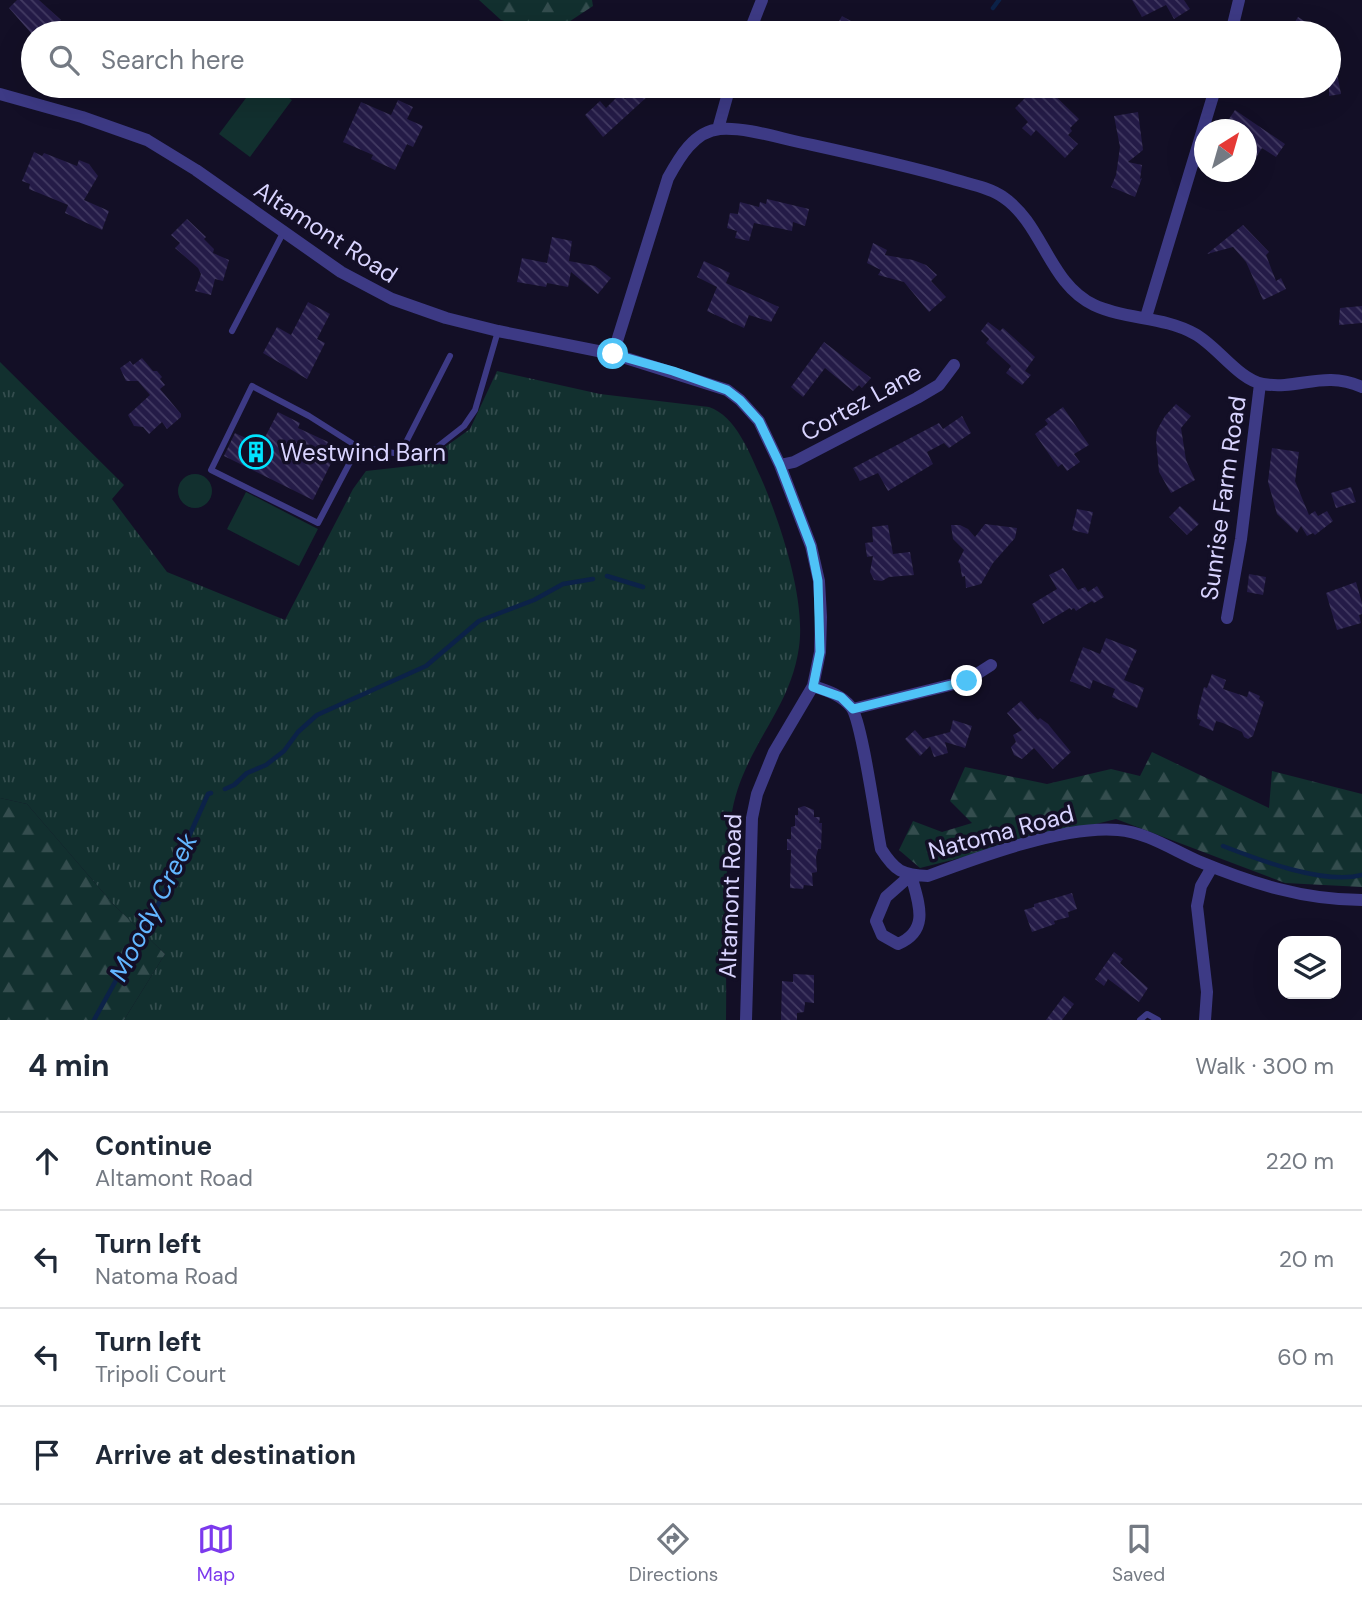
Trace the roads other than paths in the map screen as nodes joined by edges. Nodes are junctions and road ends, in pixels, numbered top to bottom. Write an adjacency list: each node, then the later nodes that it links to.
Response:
1 (762, 0): 3 (street)
2 (1239, 0): 4 (street)
3 (754, 21)
4 (1234, 21)
5 (0, 94): 9 (street, Altamont Road)
6 (727, 98): 8 (street)
7 (1212, 98): 10 (street)
8 (718, 129): 10 (street); 13 (street)
9 (283, 233): 11 (lane); 12 (street, Altamont Road)
10 (1146, 317): 16 (street)
11 (232, 331)
12 (498, 331): 13 (street, Altamont Road); 19 (lane)
13 (613, 354): 20 (street, Altamont Road)
14 (450, 356): 19 (lane)
15 (954, 365): 20 (street, Cortez Lane)
16 (1260, 384): 17 (street); 21 (street, Sunrise Farm Road)
17 (1362, 387)
18 (358, 447): 18 (lane); 19 (lane)
19 (400, 454)
20 (780, 465): 23 (street, Altamont Road)
21 (1227, 618)
22 (991, 665): 24 (street)
23 (813, 687): 24 (street); 28 (street, Altamont Road)
24 (853, 709): 26 (street, Natoma Road)
25 (1212, 867): 26 (street, Natoma Road); 27 (street, Natoma Road); 31 (street)
26 (911, 875): 26 (street)
27 (1362, 900)
28 (746, 1020)
29 (1140, 1020): 30 (lane)
30 (1157, 1020)
31 (1205, 1020)

